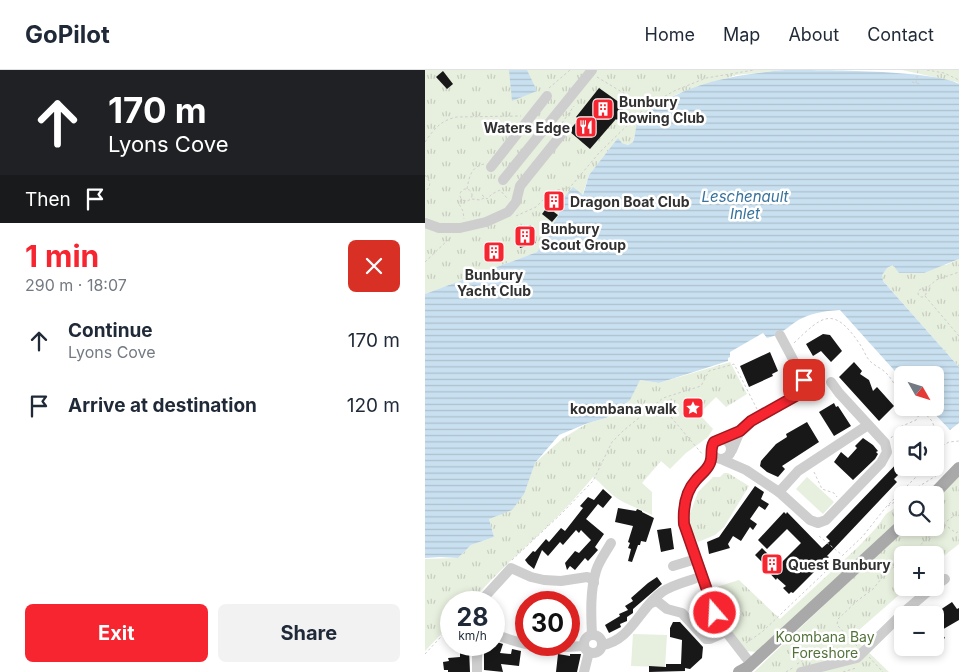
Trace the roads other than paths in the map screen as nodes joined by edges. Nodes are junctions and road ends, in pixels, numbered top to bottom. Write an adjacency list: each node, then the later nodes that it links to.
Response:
1 (590, 74): 3 (street)
2 (547, 96): 4 (street)
3 (548, 124): 5 (street); 8 (street)
4 (517, 135): 5 (street); 7 (street)
5 (531, 146): 6 (street)
6 (515, 166): 8 (street); 9 (street)
7 (491, 167)
8 (528, 176): 10 (street)
9 (503, 180)
10 (425, 223)
11 (780, 335): 14 (street)
12 (831, 382): 13 (street)
13 (868, 425): 23 (street); 23 (street)
14 (740, 431): 15 (street); 16 (street)
15 (723, 439): 16 (street); 17 (street)
16 (731, 451): 18 (street); 20 (street)
17 (708, 455): 18 (street); 21 (street)
18 (723, 460): 20 (street); 21 (street)
19 (959, 468): 22 (main road)
20 (746, 470): 23 (street)
21 (703, 472): 26 (street)
22 (942, 486)
23 (779, 492)
24 (894, 532): 39 (main road)
25 (611, 542): 29 (street)
26 (696, 559): 27 (street); 28 (street)
27 (673, 566)
28 (702, 576): 32 (street); 33 (street)
29 (594, 583): 30 (street); 34 (street)
30 (490, 591)
31 (923, 596): 42 (street)
32 (651, 603): 33 (street); 36 (street)
33 (726, 632): 39 (street)
34 (592, 635): 36 (street); 37 (street)
35 (505, 638): 37 (street)
36 (602, 644): 37 (street)
37 (587, 649): 41 (street)
38 (477, 656): 40 (street)
39 (746, 669)
40 (477, 672)
41 (584, 672)
42 (801, 672)

